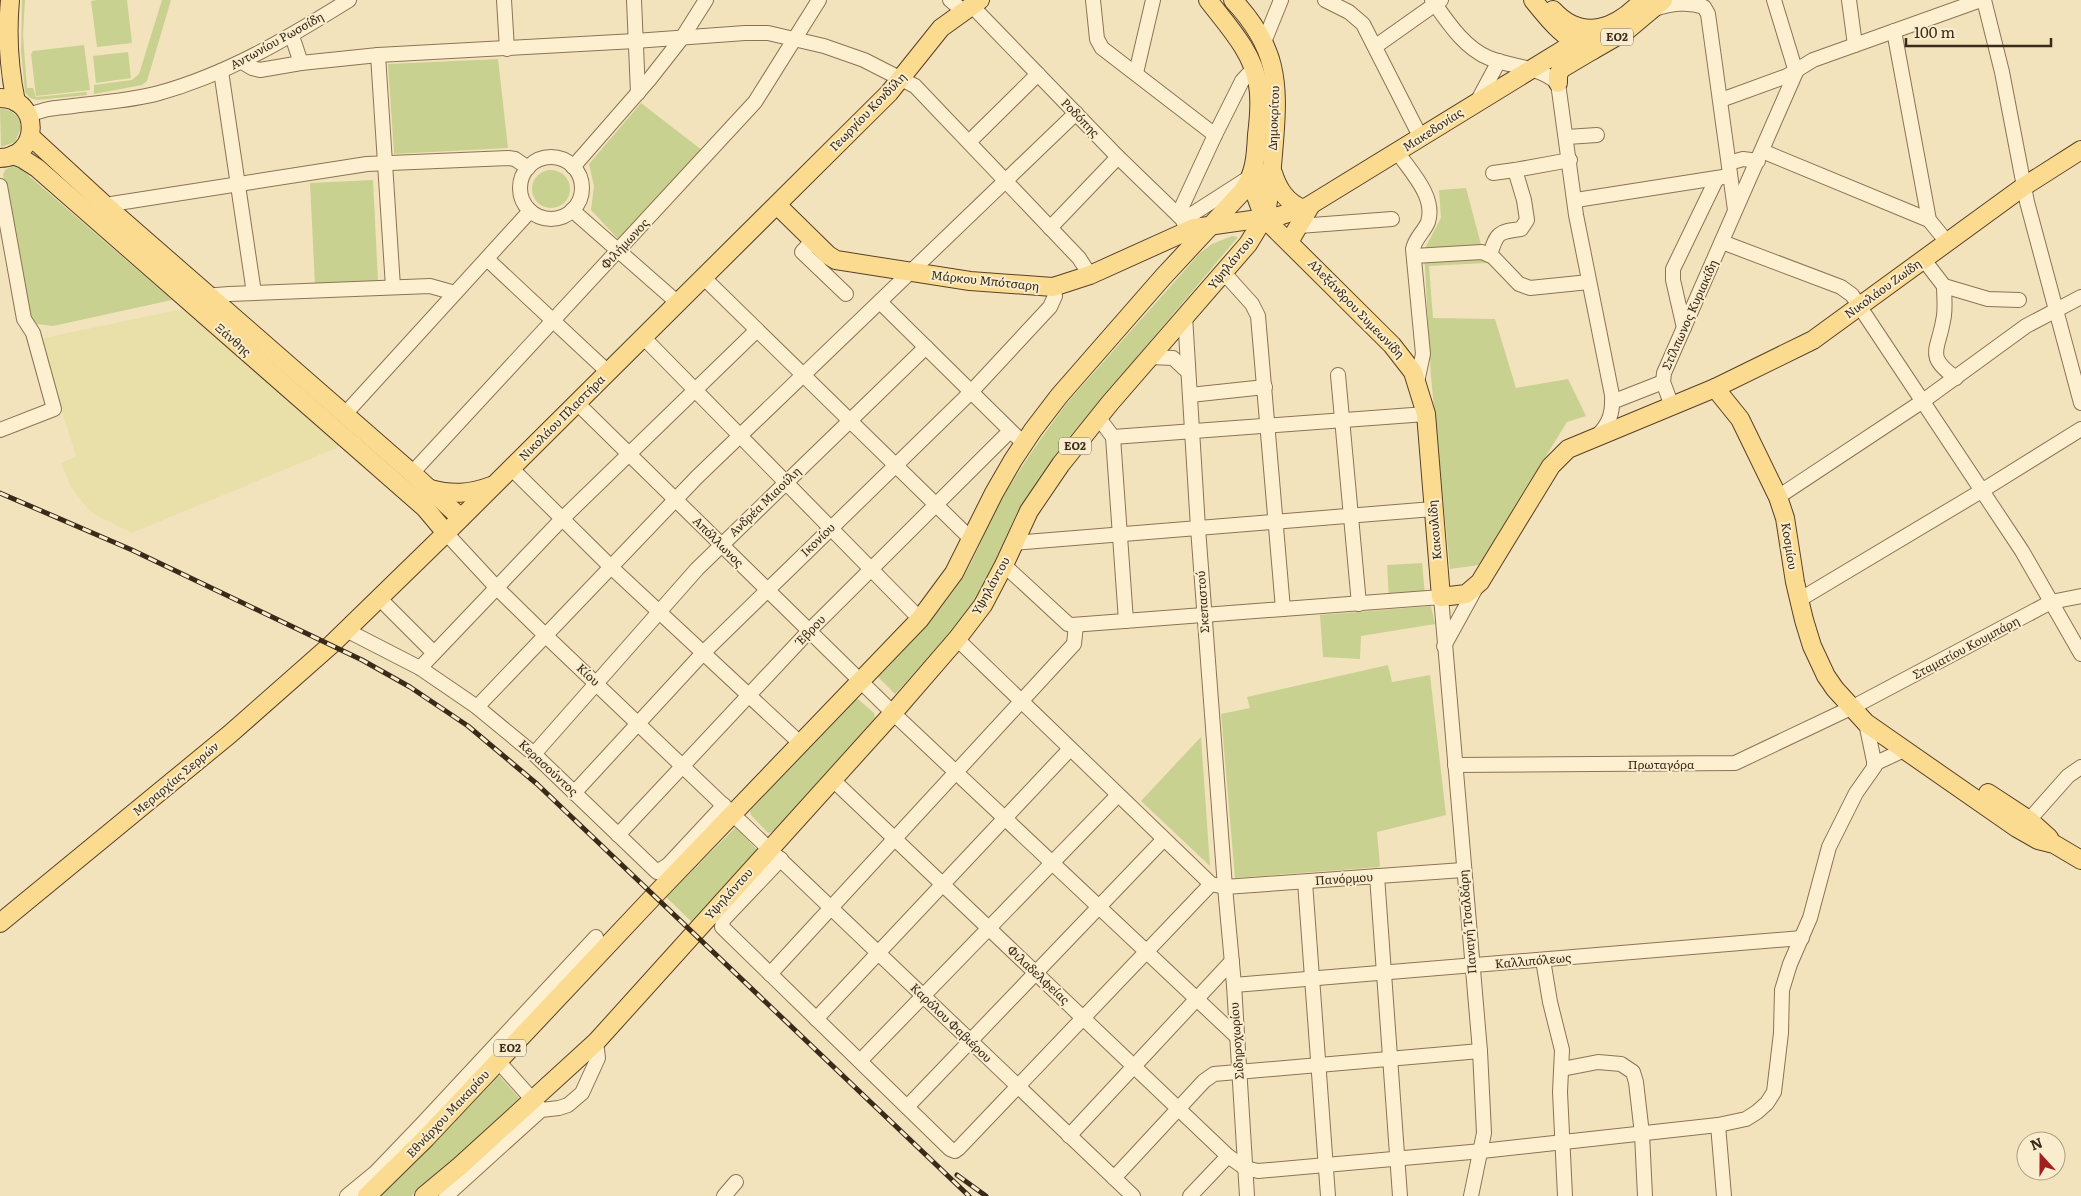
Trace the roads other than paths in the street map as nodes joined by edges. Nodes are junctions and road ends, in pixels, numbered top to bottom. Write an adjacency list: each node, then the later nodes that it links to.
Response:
1 (10, 0): 47 (main road)
2 (349, 0): 24 (street, Αντωνίου Ρωσσίδη)
3 (504, 0): 32 (street)
4 (634, 0): 27 (street)
5 (706, 0): 25 (street)
6 (819, 0): 26 (street, Φιλήμωνος)
7 (1093, 0): 42 (street)
8 (1153, 0): 42 (street)
9 (1208, 0): 38 (main road, Δημοκρίτου / ΕΟ2)
10 (1281, 0): 28 (street)
11 (1325, 0): 31 (street)
12 (1533, 0): 29 (main road, ΕΟ2)
13 (1545, 0): 22 (main road, ΕΟ2)
14 (1774, 0): 41 (street)
15 (1849, 0): 30 (street)
16 (1983, 0): 23 (street); 75 (street)
17 (1237, 2): 28 (main road, Δημοκρίτου / ΕΟ2)
18 (1436, 2): 31 (street); 35 (street)
19 (1647, 2): 20 (street); 22 (main road, ΕΟ2); 33 (main road, ΕΟ2)
20 (1705, 3): 48 (street)
21 (966, 4): 43 (street, Ροδόπης); 44 (main road, Γεωργίου Κονδύλη)
22 (1597, 29): 29 (main road, Μακεδονίας)
23 (1894, 31): 30 (street); 85 (street)
24 (292, 36): 36 (street, Αντωνίου Ρωσσίδη); 37 (street)
25 (682, 38): 26 (street); 27 (street); 46 (street)
26 (796, 40): 44 (street); 94 (street, Φιλήμωνος)
27 (635, 41): 32 (street); 46 (street)
28 (1264, 42): 68 (main road, Δημοκρίτου / ΕΟ2)
29 (1574, 42): 33 (main road, ΕΟ2); 39 (main road, Μακεδονίας)
30 (1855, 45): 41 (street)
31 (1376, 46): 56 (street)
32 (507, 49): 34 (street)
33 (1593, 50): 45 (main road)
34 (378, 55): 37 (street); 64 (street)
35 (1499, 61): 39 (street); 49 (street)
36 (242, 62): 37 (street); 40 (street, Αντωνίου Ρωσσίδη)
37 (301, 63)
38 (1254, 68): 52 (street); 68 (main road, Δημοκρίτου / ΕΟ2)
39 (1532, 68): 45 (street); 49 (main road, Μακεδονίας)
40 (221, 71): 51 (street, Αντωνίου Ρωσσίδη); 73 (street)
41 (1796, 72): 48 (street); 61 (street, Στίλπωνος Κυριακίδη)
42 (1136, 73): 52 (street)
43 (1038, 74): 50 (street, Ροδόπης); 57 (street)
44 (902, 78): 57 (street); 78 (main road, Γεωργίου Κονδύλη)
45 (1558, 83): 55 (street)
46 (638, 92): 66 (street)
47 (8, 100): 51 (main road)
48 (1721, 100): 67 (street)
49 (1477, 102): 56 (main road, Μακεδονίας)
50 (1076, 113): 62 (street, Ροδόπης); 72 (street)
51 (29, 116): 54 (main road)
52 (1215, 135): 86 (street)
53 (1597, 135): 55 (street)
54 (30, 136): 60 (main road); 77 (main road, Ξάνθης)
55 (1567, 137): 63 (street)
56 (1421, 138): 59 (main road, Μακεδονίας)
57 (969, 142): 72 (street)
58 (2081, 150): 75 (main road, Νικολάου Ζωίδη)
59 (1398, 153): 82 (main road, Μακεδονίας); 96 (street)
60 (7, 156): 113 (main road, Ξάνθης)
61 (1760, 156): 67 (street); 81 (street, Στίλπωνος Κυριακίδη); 85 (street)
62 (1118, 157): 86 (street, Ροδόπης); 88 (street)
63 (1570, 160): 69 (street); 76 (street)
64 (385, 163): 65 (street); 73 (street); 107 (street)
65 (528, 168): 66 (street); 80 (street)
66 (573, 168): 79 (street)
67 (1730, 169): 71 (street); 81 (street)
68 (1259, 170): 82 (main road); 83 (main road, Δημοκρίτου / ΕΟ2); 86 (street); 87 (main road, Δημοκρίτου / ΕΟ2)
69 (1515, 170): 70 (street); 95 (street)
70 (1492, 173)
71 (1717, 178): 76 (street); 121 (street)
72 (1006, 181): 88 (street); 100 (street)
73 (240, 184): 77 (street); 108 (street)
74 (0, 186): 150 (street)
75 (2023, 187): 93 (main road, Νικολάου Ζωίδη); 118 (street)
76 (1576, 200): 104 (street)
77 (105, 205): 111 (main road, Ξάνθης)
78 (777, 205): 89 (main road, Μάρκου Μπότσαρη); 103 (main road, Νικολάου Πλαστήρα)
79 (572, 210): 80 (street); 94 (street)
80 (530, 211): 97 (street)
81 (1736, 211): 92 (street, Στίλπωνος Κυριακίδη)
82 (1304, 213): 83 (main road, Μακεδονίας); 84 (street); 91 (main road)
83 (1264, 218): 87 (main road, Μάρκου Μπότσαρη); 91 (main road, Αλεξάνδρου Συμεωνίδη); 101 (main road, Υψηλάντου / ΕΟ2)
84 (1392, 219)
85 (1929, 220): 93 (street)
86 (1183, 222): 87 (main road, Μάρκου Μπότσαρη); 90 (main road, Μάρκου Μπότσαρη)
87 (1212, 225): 99 (main road, ΕΟ2)
88 (1050, 228): 102 (street)
89 (812, 240): 100 (main road, Μάρκου Μπότσαρη); 110 (street)
90 (1162, 242): 99 (main road); 102 (main road, Μάρκου Μπότσαρη)
91 (1289, 242): 131 (main road, Αλεξάνδρου Συμεωνίδη)
92 (1722, 242): 117 (street); 121 (street, Στίλπωνος Κυριακίδη)
93 (1947, 242): 98 (main road, Νικολάου Ζωίδη)
94 (619, 251): 116 (street); 120 (street, Φιλήμωνος)
95 (1490, 255): 96 (street); 104 (street)
96 (1414, 256): 131 (street)
97 (487, 259): 109 (street); 120 (street)
98 (1924, 260): 105 (street); 117 (main road, Νικολάου Ζωίδη)
99 (1171, 269): 156 (main road, ΕΟ2)
100 (911, 272): 106 (main road, Μάρκου Μπότσαρη); 115 (street)
101 (1224, 273): 119 (main road, Υψηλάντου / ΕΟ2); 133 (street)
102 (1090, 275): 106 (main road, Μάρκου Μπότσαρη)
103 (704, 278): 116 (main road, Νικολάου Πλαστήρα); 122 (street)
104 (1589, 282): 139 (street)
105 (1944, 286): 114 (street); 130 (street)
106 (1053, 287): 136 (street, Ικονίου)
107 (393, 288): 108 (street); 109 (street)
108 (254, 293): 111 (street)
109 (455, 293): 143 (street)
110 (846, 294)
111 (209, 296): 113 (street); 143 (main road, Ξάνθης)
112 (2081, 297): 118 (street)
113 (186, 300): 175 (main road, Ξάνθης)
114 (2019, 300)
115 (880, 302): 124 (street); 128 (street)
116 (678, 303): 123 (main road, Νικολάου Πλαστήρα)
117 (1860, 306): 134 (main road, Νικολάου Ζωίδη); 138 (street)
118 (2055, 310): 130 (street); 141 (street)
119 (1185, 316): 125 (main road, Υψηλάντου / ΕΟ2); 127 (street, Σκεπαστού)
120 (554, 322): 126 (street); 160 (street, Φιλήμωνος)
121 (1684, 328): 132 (street, Στίλπωνος Κυριακίδη)
122 (757, 330): 128 (street); 135 (street)
123 (643, 337): 126 (main road, Νικολάου Πλαστήρα); 135 (street)
124 (926, 347): 136 (street); 146 (street, Ανδρέα Μιαούλη)
125 (1150, 357): 127 (street); 145 (main road, Υψηλάντου / ΕΟ2)
126 (608, 372): 140 (main road, Νικολάου Πλαστήρα)
127 (1188, 372): 137 (street, Σκεπαστού)
128 (803, 375): 146 (street); 153 (street)
129 (1338, 376): 147 (street)
130 (1956, 378): 138 (street)
131 (1417, 382): 144 (main road, Αλεξάνδρου Συμεωνίδη)
132 (1663, 382): 139 (street); 142 (street, Στίλπωνος Κυριακίδη)
133 (1265, 387): 137 (street); 148 (street)
134 (1715, 388): 142 (main road, Νικολάου Ζωίδη); 165 (main road, Κοσμίου)
135 (694, 390): 153 (street); 157 (street)
136 (971, 392): 151 (street); 158 (street, Ικονίου)
137 (1190, 395): 152 (street, Σκεπαστού)
138 (1923, 401): 164 (street); 165 (street)
139 (1612, 402): 154 (street)
140 (577, 403): 157 (street, Απόλλωνος); 159 (main road, Νικολάου Πλαστήρα)
141 (2081, 403)
142 (1672, 406): 154 (main road)
143 (345, 414): 160 (main road, Ξάνθης)
144 (1426, 414): 147 (street); 168 (main road, Κακουλίδη)
145 (1098, 417): 155 (street); 178 (main road, Υψηλάντου / ΕΟ2)
146 (850, 420): 158 (street); 161 (street, Ανδρέα Μιαούλη)
147 (1343, 421): 148 (street); 169 (street)
148 (1267, 426): 152 (street); 172 (street)
149 (2081, 429): 164 (street)
150 (0, 430)
151 (1010, 431): 156 (street); 167 (street, Έβρου)
152 (1192, 432): 155 (street); 174 (street, Σκεπαστού)
153 (740, 435): 161 (street); 166 (street)
154 (1598, 435): 183 (main road)
155 (1112, 437): 176 (street)
156 (1024, 444): 177 (main road, ΕΟ2)
157 (628, 453): 166 (street, Απόλλωνος); 171 (street)
158 (896, 466): 167 (street); 173 (street, Ικονίου)
159 (511, 468): 162 (main road, Νικολάου Πλαστήρα); 171 (street)
160 (412, 473): 163 (main road, Ξάνθης)
161 (786, 482): 173 (street); 179 (street, Ανδρέα Μιαούλη)
162 (494, 485): 163 (main road); 170 (main road, Νικολάου Πλαστήρα)
163 (430, 489): 170 (main road, Ξάνθης)
164 (1983, 490): 189 (street); 190 (street)
165 (1778, 497): 189 (main road, Κοσμίου)
166 (675, 499): 179 (street, Απόλλωνος); 181 (street)
167 (936, 505): 177 (street); 182 (street, Έβρου)
168 (1433, 509): 169 (street); 187 (main road, Κακουλίδη)
169 (1351, 516): 172 (street); 191 (street)
170 (461, 518): 175 (main road, Νικολάου Πλαστήρα)
171 (562, 519): 181 (street); 184 (street)
172 (1276, 522): 174 (street); 192 (street)
173 (831, 528): 182 (street); 185 (street, Ικονίου)
174 (1198, 528): 176 (street); 194 (street, Σκεπαστού)
175 (446, 533): 184 (street, Κίου); 188 (main road, Νικολάου Πλαστήρα)
176 (1119, 534): 178 (street); 196 (street)
177 (971, 539): 195 (main road, ΕΟ2)
178 (1013, 543): 180 (main road, Υψηλάντου / ΕΟ2)
179 (721, 544): 185 (street, Απόλλωνος); 193 (street, Ανδρέα Μιαούλη)
180 (1004, 565): 197 (street); 201 (main road, Υψηλάντου / ΕΟ2)
181 (610, 567): 193 (street); 200 (street)
182 (871, 569): 195 (street); 199 (street, Έβρου)
183 (1480, 582): 187 (main road); 202 (street)
184 (496, 588): 200 (street, Κίου); 203 (street)
185 (767, 590): 199 (street, Απόλλωνος); 204 (street, Ικονίου)
186 (2081, 596): 190 (street, Σταματίου Κουμπάρη)
187 (1441, 597): 191 (street); 202 (street, Κακουλίδη)
188 (380, 598): 198 (main road, Νικολάου Πλαστήρα); 203 (street)
189 (1799, 600): 212 (main road, Κοσμίου)
190 (2051, 602): 205 (street); 212 (street, Σταματίου Κουμπάρη)
191 (1359, 604): 192 (street)
192 (1282, 609): 194 (street)
193 (658, 612): 204 (street); 208 (street, Ανδρέα Μιαούλη)
194 (1204, 615): 196 (street); 242 (street, Σκεπαστού)
195 (920, 619): 207 (main road, ΕΟ2)
196 (1126, 621): 197 (street)
197 (1076, 625): 210 (street)
198 (346, 630): 206 (street, Κερασούντος); 245 (main road, Μεραρχίας Σερρών)
199 (810, 631): 207 (street, Απόλλωνος); 209 (street, Έβρου)
200 (546, 636): 208 (street, Κίου); 211 (street)
201 (957, 640): 210 (street); 213 (main road, Υψηλάντου / ΕΟ2)
202 (1444, 646): 222 (street, Παναγή Τσαλδάρη)
203 (434, 653): 206 (street)
204 (703, 653): 209 (street); 214 (street, Ικονίου)
205 (2081, 654)
206 (420, 668): 211 (street, Κερασούντος)
207 (860, 681): 213 (street, Απόλλωνος); 216 (main road, ΕΟ2)
208 (596, 682): 214 (street, Κίου); 219 (street, Ανδρέα Μιαούλη)
209 (750, 695): 216 (street); 221 (street, Έβρου)
210 (1022, 702): 217 (street); 224 (street)
211 (477, 707): 219 (street, Κερασούντος)
212 (1853, 707): 215 (main road, Κοσμίου); 222 (street, Πρωταγόρα); 230 (main road, Κοσμίου)
213 (893, 713): 224 (street, Απόλλωνος); 225 (main road, Υψηλάντου / ΕΟ2)
214 (639, 723): 221 (street, Κίου); 226 (street, Ικονίου)
215 (1866, 723): 218 (main road, Κοσμίου); 220 (street)
216 (800, 743): 228 (main road, ΕΟ2)
217 (1070, 749): 227 (street); 229 (street)
218 (1906, 749): 220 (street); 234 (main road, Κοσμίου)
219 (534, 754): 226 (street, Κερασούντος)
220 (1874, 764): 248 (street)
221 (683, 766): 228 (street, Κίου); 231 (street, Έβρου)
222 (1455, 766): 238 (street, Παναγή Τσαλδάρη)
223 (2081, 767): 230 (street)
224 (956, 773): 229 (street, Απόλλωνος); 232 (street)
225 (833, 780): 232 (street, Φιλαδελφείας); 235 (main road, Υψηλάντου / ΕΟ2)
226 (574, 793): 231 (street, Κερασούντος)
227 (1118, 795): 233 (street); 237 (street)
228 (728, 809): 231 (street, Κερασούντος); 235 (street, Κίου); 268 (main road, Εθνάρχου Μακαρίου / ΕΟ2)
229 (1004, 818): 237 (street, Απόλλωνος); 241 (street)
230 (2029, 820): 234 (main road, Κοσμίου)
231 (618, 835)
232 (895, 839): 241 (street, Φιλαδελφείας); 244 (street)
233 (1164, 839): 242 (street); 243 (street)
234 (2054, 844): 236 (main road, Κοσμίου)
235 (775, 854): 244 (street, Καρόλου Φαβιέρου); 256 (street); 265 (main road, Υψηλάντου / ΕΟ2)
236 (2081, 860)
237 (1052, 863): 243 (street, Απόλλωνος); 246 (street)
238 (1463, 870): 239 (street, Πανόρμου); 253 (street, Παναγή Τσαλδάρη)
239 (1377, 876): 240 (street, Πανόρμου); 254 (street)
240 (1305, 882): 242 (street, Πανόρμου); 257 (street)
241 (942, 884): 246 (street, Φιλαδελφείας); 250 (street)
242 (1218, 885): 249 (street); 252 (street, Σιδηροχωρίου)
243 (1099, 907): 249 (street, Απόλλωνος); 255 (street)
244 (831, 908): 250 (street, Καρόλου Φαβιέρου); 256 (street)
245 (0, 922)
246 (989, 928): 255 (street, Φιλαδελφείας); 259 (street)
247 (596, 937): 289 (street)
248 (1802, 938): 251 (street, Καλλιπόλεως); 278 (street)
249 (1146, 952): 260 (street, Απόλλωνος); 261 (street)
250 (878, 953): 259 (street, Καρόλου Φαβιέρου); 262 (street)
251 (1543, 960): 253 (street, Καλλιπόλεως); 272 (street)
252 (1232, 961): 258 (street, Σιδηροχωρίου); 260 (street)
253 (1472, 966): 254 (street, Καλλιπόλεως); 266 (street, Παναγή Τσαλδάρη)
254 (1384, 972): 257 (street, Καλλιπόλεως); 267 (street)
255 (1036, 973): 261 (street, Φιλαδελφείας); 264 (street)
256 (770, 974): 262 (street)
257 (1311, 978): 258 (street, Καλλιπόλεως); 270 (street)
258 (1234, 985): 263 (street, Σιδηροχωρίου)
259 (923, 996): 264 (street, Καρόλου Φαβιέρου); 269 (street)
260 (1196, 998): 263 (street, Απόλλωνος); 271 (street)
261 (1083, 1018): 271 (street, Φιλαδελφείας); 274 (street)
262 (816, 1019): 269 (street)
263 (1236, 1036): 273 (street, Σιδηροχωρίου)
264 (970, 1041): 274 (street, Καρόλου Φαβιέρου); 276 (street)
265 (596, 1042): 275 (main road, ΕΟ2); 275 (street)
266 (1480, 1051): 267 (street); 282 (street, Παναγή Τσαλδάρη)
267 (1390, 1059): 270 (street); 284 (street)
268 (498, 1061): 275 (street); 290 (main road, Εθνάρχου Μακαρίου / ΕΟ2)
269 (860, 1061): 276 (street)
270 (1318, 1065): 273 (street); 285 (street)
271 (1134, 1066): 277 (street, Φιλαδελφείας); 280 (street)
272 (1562, 1069): 279 (street); 281 (street)
273 (1240, 1072): 277 (street); 286 (street, Σιδηροχωρίου)
274 (1018, 1086): 276 (street); 280 (street, Καρόλου Φαβιέρου)
275 (537, 1105): 291 (main road, ΕΟ2); 292 (street)
276 (907, 1107)
277 (1178, 1108): 283 (street, Φιλαδελφείας); 287 (street)
278 (1718, 1125): 279 (street); 302 (street)
279 (1642, 1134): 281 (street); 301 (street)
280 (1069, 1136): 287 (street, Καρόλου Φαβιέρου)
281 (1562, 1142): 282 (street); 300 (street)
282 (1482, 1151): 284 (street); 299 (street, Παναγή Τσαλδάρη)
283 (1228, 1156): 286 (street, Φιλαδελφείας); 295 (street)
284 (1398, 1158): 285 (street); 298 (street)
285 (1325, 1165): 286 (street); 297 (street)
286 (1245, 1168): 296 (street, Σιδηροχωρίου)
287 (1114, 1178): 294 (street, Καρόλου Φαβιέρου)
288 (736, 1182): 293 (street)
289 (347, 1196)
290 (367, 1196)
291 (424, 1196)
292 (446, 1196)
293 (724, 1196)
294 (1133, 1196)
295 (1190, 1196)
296 (1248, 1196)
297 (1328, 1196)
298 (1400, 1196)
299 (1471, 1196)
300 (1564, 1196)
301 (1645, 1196)
302 (1724, 1196)

